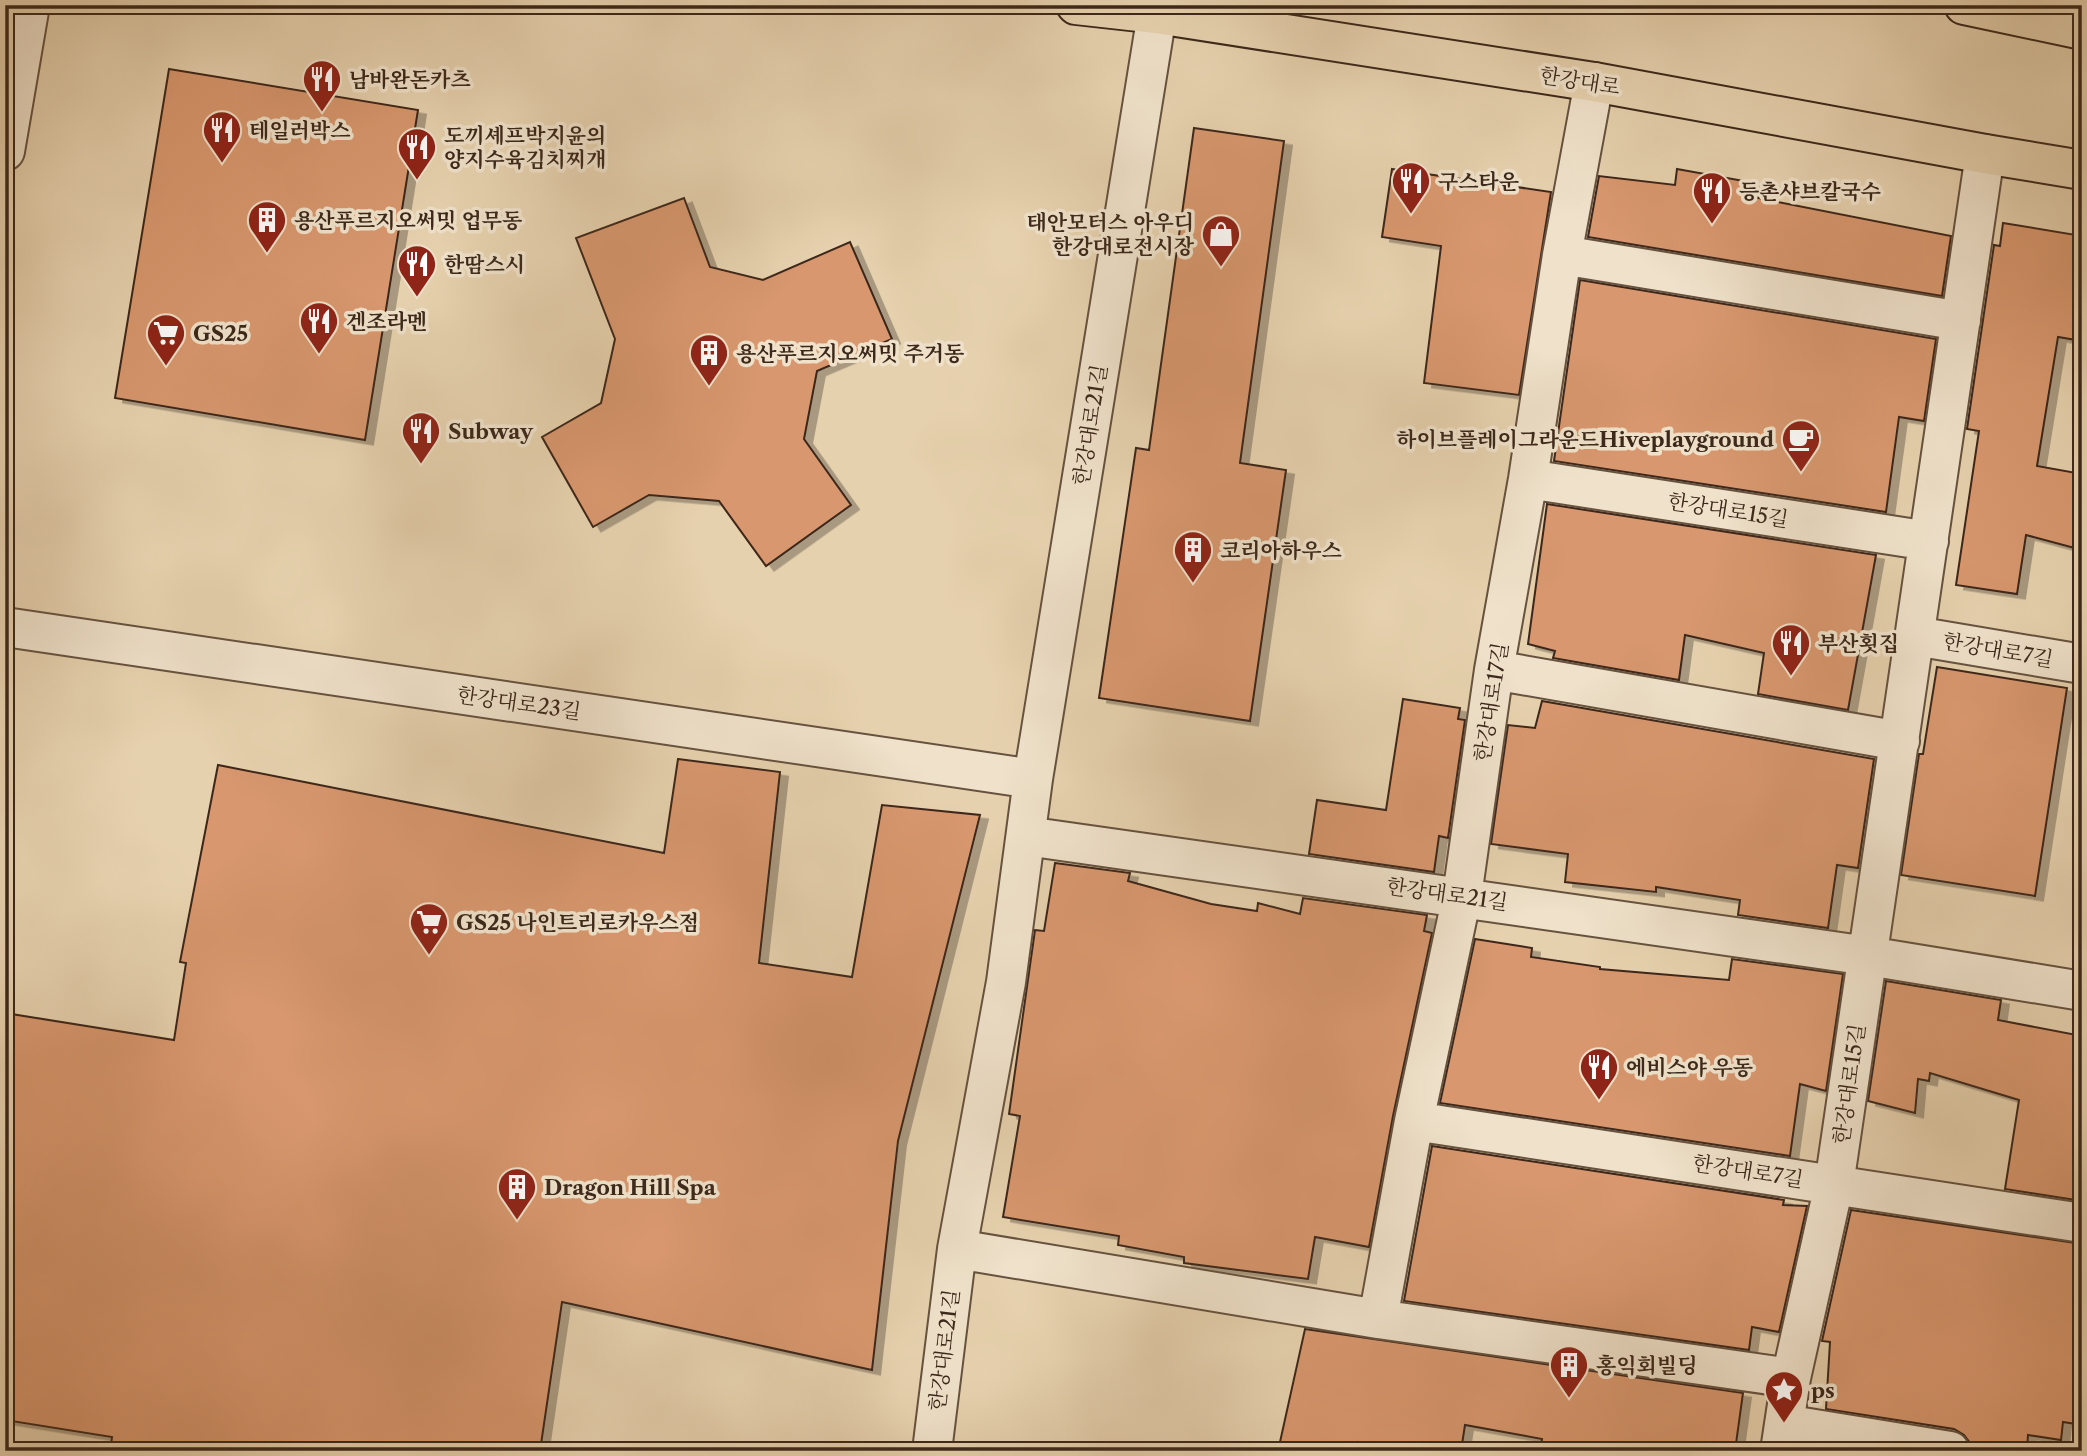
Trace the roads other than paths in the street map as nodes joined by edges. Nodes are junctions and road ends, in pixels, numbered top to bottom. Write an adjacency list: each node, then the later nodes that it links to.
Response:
1 (30, 5): 7 (street)
2 (1076, 5): 4 (main road, 한강대로)
3 (1964, 5): 5 (main road)
4 (1158, 10): 6 (main road, 한강대로); 19 (street, 한강대로21길)
5 (2082, 30)
6 (1594, 82): 8 (main road, 한강대로); 10 (street, 한강대로17길)
7 (5, 151)
8 (1985, 154): 9 (main road, 한강대로); 11 (street, 한강대로15길)
9 (2082, 170)
10 (1562, 255): 11 (street); 12 (street, 한강대로17길)
11 (1961, 321): 13 (street, 한강대로15길)
12 (1528, 479): 13 (street, 한강대로15길); 17 (street, 한강대로17길)
13 (1929, 541): 15 (street, 한강대로15길)
14 (5, 627): 19 (street, 한강대로23길)
15 (1914, 636): 16 (street, 한강대로7길); 18 (street, 한강대로15길)
16 (2082, 664)
17 (1494, 670): 18 (street); 21 (street, 한강대로17길)
18 (1900, 741): 22 (street, 한강대로15길)
19 (1033, 779): 20 (street, 한강대로21길)
20 (1026, 836): 21 (street, 한강대로21길); 27 (street, 한강대로21길)
21 (1462, 896): 22 (street, 한강대로21길); 24 (street, 한강대로17길)
22 (1868, 956): 23 (street); 25 (street, 한강대로15길)
23 (2082, 991)
24 (1414, 1121): 25 (street, 한강대로7길); 28 (street, 한강대로17길)
25 (1834, 1185): 26 (street, 한강대로7길); 29 (street, 한강대로15길)
26 (2082, 1223)
27 (957, 1249): 28 (street); 31 (street, 한강대로21길)
28 (1378, 1319): 29 (street)
29 (1790, 1378): 30 (street, 한강대로15길)
30 (1782, 1437): 32 (street, 한강대로15길)
31 (932, 1451)
32 (1950, 1451)

